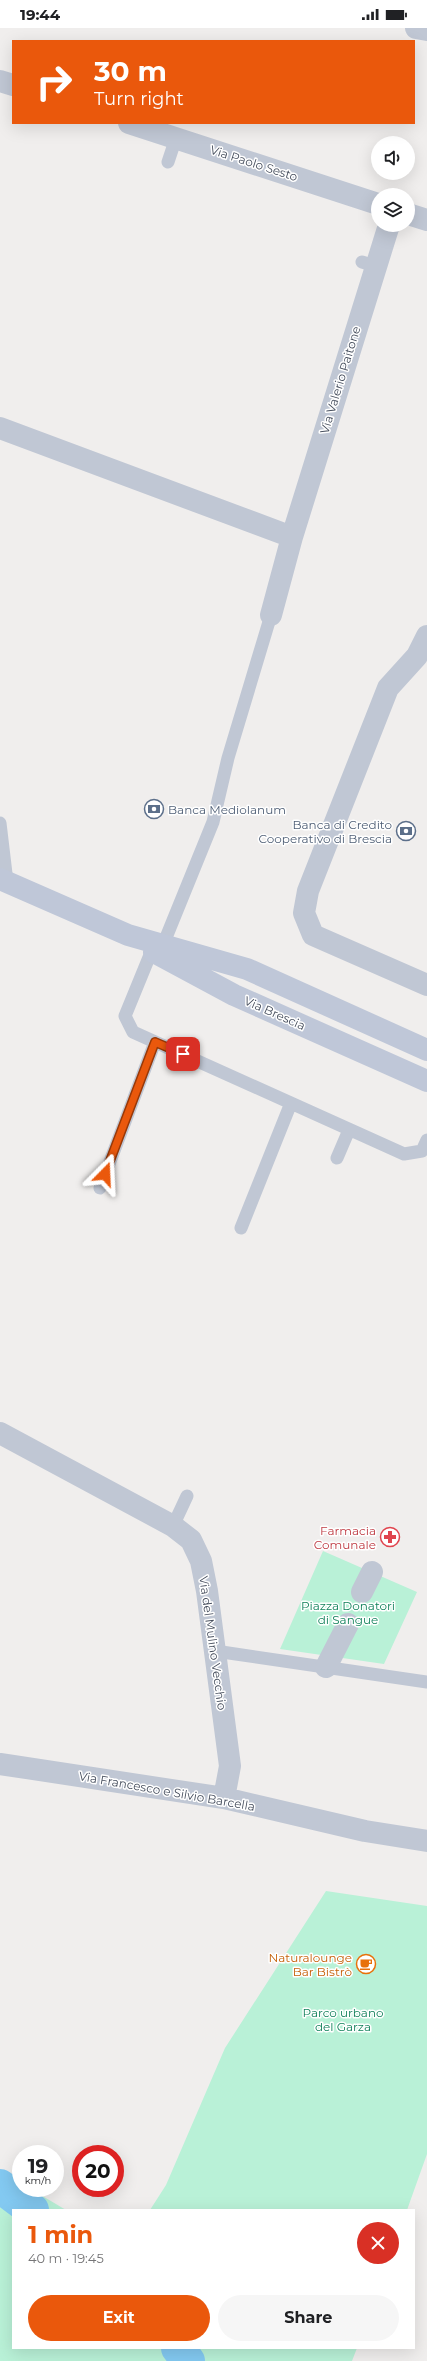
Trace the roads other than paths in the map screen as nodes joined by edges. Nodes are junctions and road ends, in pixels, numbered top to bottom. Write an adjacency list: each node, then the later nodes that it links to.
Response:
1 (416, 28): 2 (street)
2 (427, 30)
3 (0, 81): 4 (street)
4 (12, 85)
5 (132, 124): 6 (street, Via Paolo Sesto)
6 (176, 138): 7 (lane); 8 (street, Via Paolo Sesto)
7 (168, 162)
8 (371, 202)
9 (415, 216): 10 (street)
10 (427, 220)
11 (385, 232): 13 (street, Via Valerio Paitone)
12 (0, 428): 13 (street)
13 (292, 536): 14 (street, Via Valerio Paitone)
14 (272, 615): 19 (lane)
15 (427, 636): 16 (street)
16 (422, 658): 20 (street)
17 (0, 823): 18 (lane)
18 (3, 880): 19 (main road, Via Brescia)
19 (158, 948): 21 (lane); 22 (main road, Via Brescia); 23 (main road, Via Brescia)
20 (427, 985)
21 (155, 1042): 24 (lane); 28 (lane)
22 (427, 1050)
23 (427, 1081)
24 (291, 1103): 25 (lane); 29 (lane)
25 (350, 1130): 26 (lane); 27 (lane)
26 (427, 1140)
27 (337, 1158)
28 (100, 1188)
29 (240, 1228)
30 (0, 1433): 32 (street, Via del Mulino Vecchio)
31 (187, 1496): 32 (lane)
32 (173, 1526): 36 (street, Via del Mulino Vecchio)
33 (372, 1572): 34 (street)
34 (362, 1592)
35 (348, 1624): 37 (street)
36 (215, 1651): 37 (lane); 40 (street, Via del Mulino Vecchio)
37 (326, 1667): 38 (lane)
38 (427, 1682)
39 (0, 1764): 40 (street, Via Francesco e Silvio Barcella)
40 (224, 1798): 41 (street, Via Francesco e Silvio Barcella)
41 (427, 1841)

